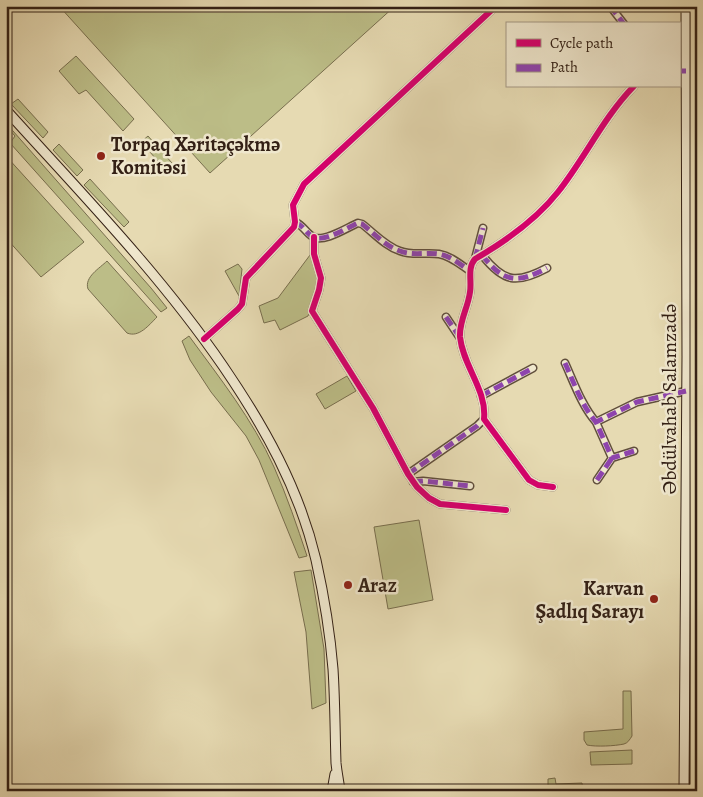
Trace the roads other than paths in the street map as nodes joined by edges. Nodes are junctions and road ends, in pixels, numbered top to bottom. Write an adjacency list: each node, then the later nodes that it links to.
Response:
1 (496, 6): 8 (street)
2 (610, 6): 4 (street)
3 (686, 6): 5 (main road, Əbdülvahab Salamzadə)
4 (622, 22)
5 (683, 71): 20 (main road, Əbdülvahab Salamzadə)
6 (632, 88): 11 (street)
7 (6, 110): 17 (main road)
8 (295, 222): 10 (street); 17 (street)
9 (483, 228): 12 (street)
10 (314, 237): 14 (street); 26 (street)
11 (482, 255): 12 (street); 13 (street)
12 (475, 259): 14 (street)
13 (547, 268)
14 (470, 271): 16 (street)
15 (446, 317): 16 (street)
16 (460, 338): 21 (street)
17 (204, 339): 34 (main road)
18 (565, 363): 23 (street)
19 (533, 368): 21 (street)
20 (686, 391): 23 (street); 35 (main road, Əbdülvahab Salamzadə)
21 (482, 396): 22 (street)
22 (484, 419): 26 (street); 31 (street)
23 (596, 422): 25 (street)
24 (634, 452): 25 (street)
25 (612, 458): 28 (street)
26 (408, 474): 29 (street)
27 (697, 475): 33 (main road, Əbdülvahab Salamzadə)
28 (597, 480)
29 (414, 482): 30 (street); 32 (street)
30 (470, 486)
31 (553, 487)
32 (506, 510)
33 (696, 664): 36 (main road, Əbdülvahab Salamzadə)
34 (336, 788)
35 (684, 791)
36 (695, 791)

